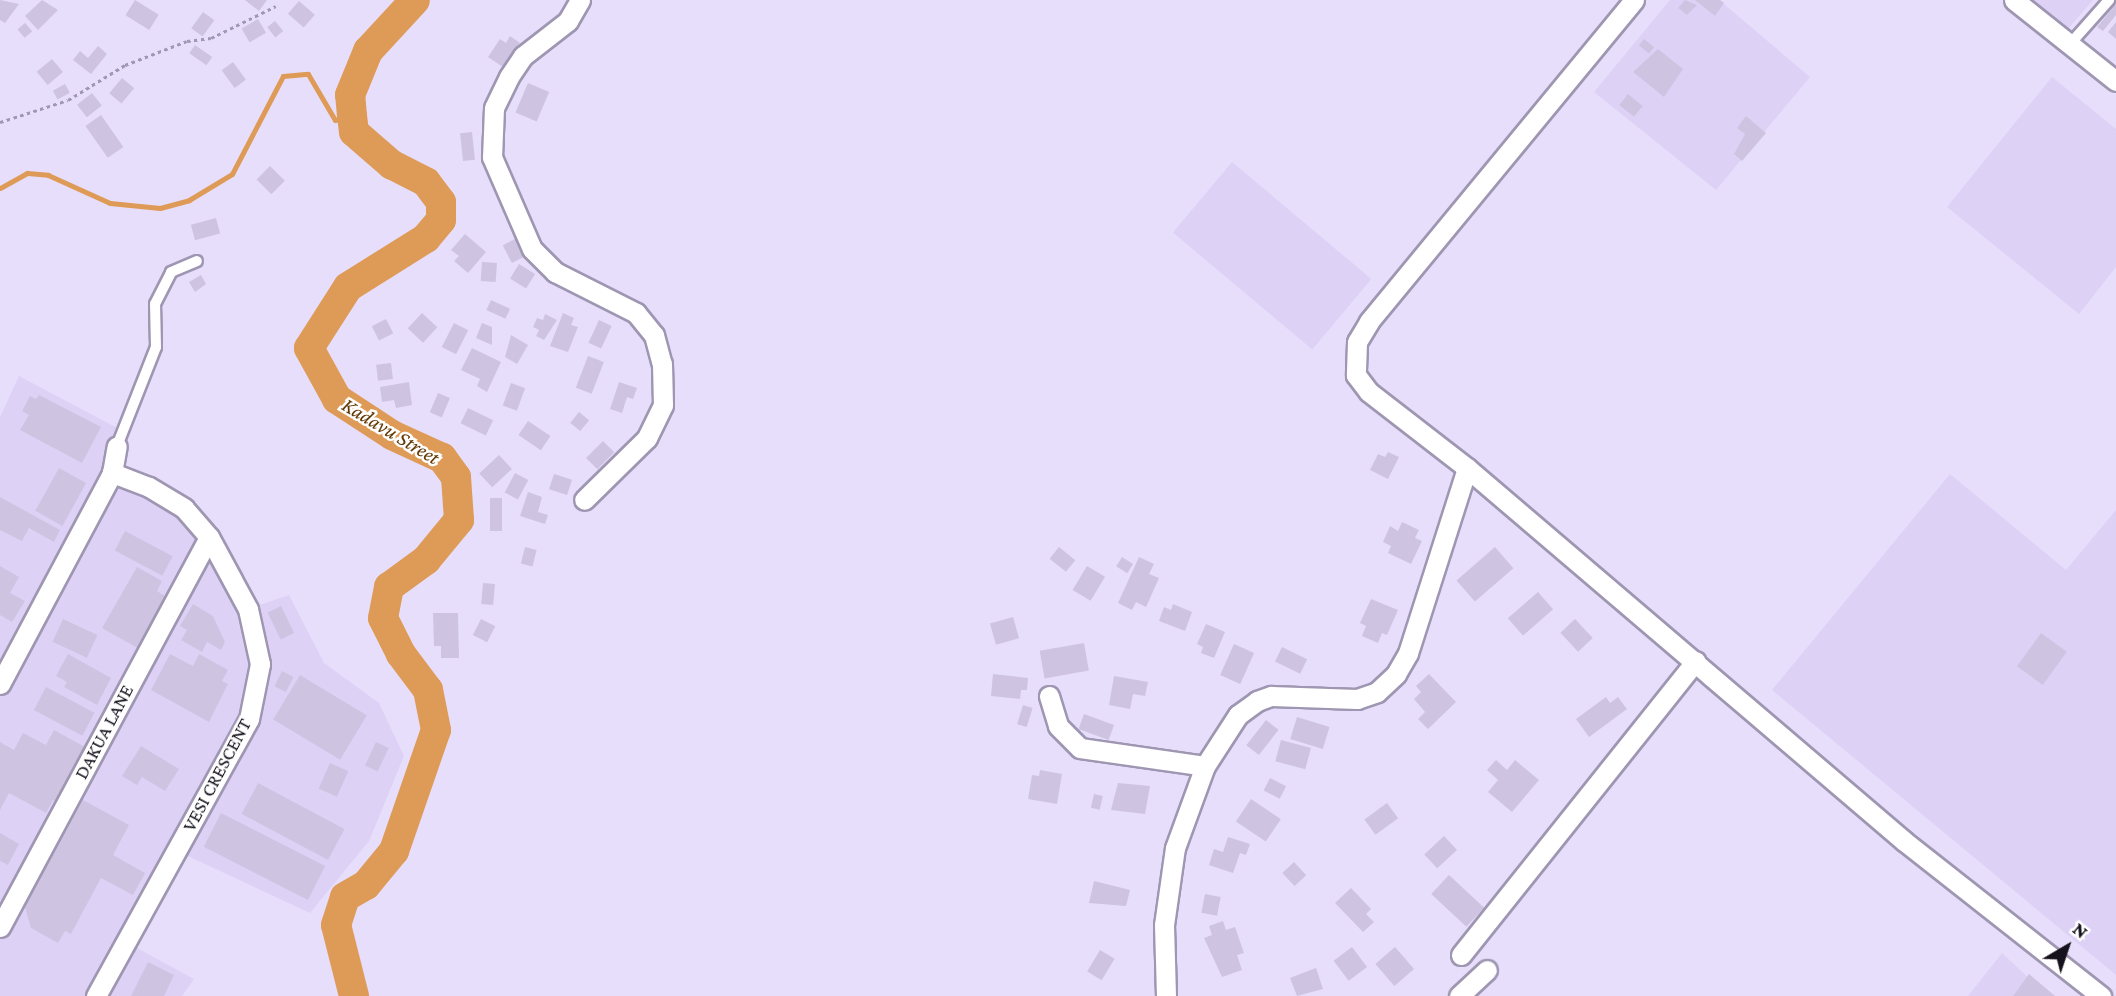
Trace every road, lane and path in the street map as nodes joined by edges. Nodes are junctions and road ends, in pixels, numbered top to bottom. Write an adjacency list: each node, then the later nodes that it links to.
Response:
1 (580, 0): 13 (street)
2 (1634, 0): 11 (street)
3 (2014, 0): 6 (street)
4 (2109, 0): 6 (lane)
5 (276, 6): 8 (path)
6 (2070, 44): 7 (street)
7 (2116, 81)
8 (0, 122)
9 (197, 261): 10 (lane)
10 (117, 446): 12 (street)
11 (1467, 468): 15 (street); 18 (street)
12 (112, 473): 14 (street, VESI CRESCENT); 16 (street)
13 (584, 500)
14 (209, 537): 19 (street, DAKUA LANE); 22 (street, VESI CRESCENT)
15 (1696, 662): 20 (street); 25 (street)
16 (0, 684)
17 (1049, 696): 18 (street)
18 (1205, 766): 23 (street)
19 (0, 927)
20 (1461, 955)
21 (1487, 970): 24 (street)
22 (96, 996)
23 (1166, 996)
24 (1459, 996)
25 (2101, 996)

